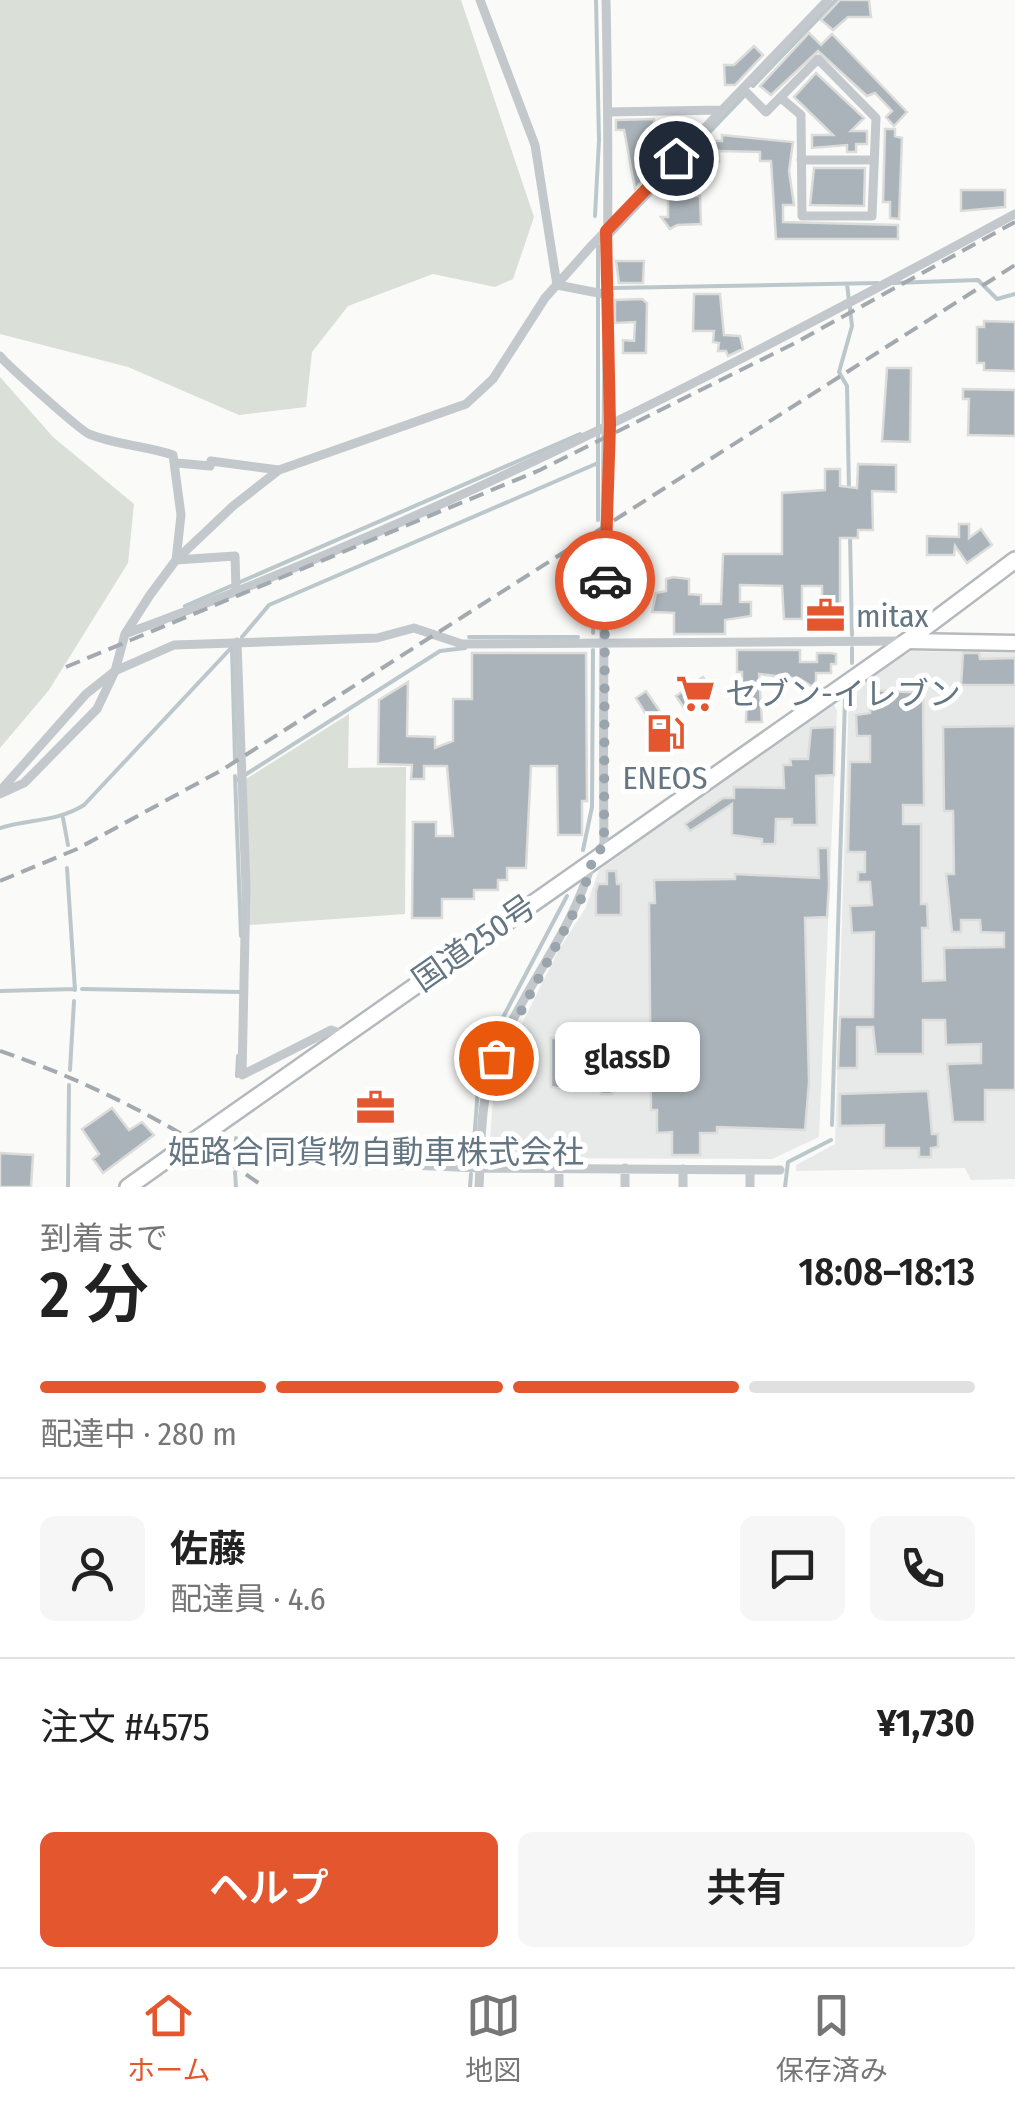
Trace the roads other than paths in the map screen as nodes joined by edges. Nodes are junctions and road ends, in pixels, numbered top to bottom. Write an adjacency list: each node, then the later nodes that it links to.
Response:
1 (480, 0): 12 (street)
2 (606, 0): 7 (street)
3 (828, 0): 4 (street)
4 (743, 89): 5 (street); 6 (street)
5 (781, 98): 8 (street); 9 (street)
6 (722, 110): 7 (street); 11 (street)
7 (608, 112): 11 (street)
8 (801, 160): 9 (street); 9 (street)
9 (874, 160)
10 (1015, 214): 15 (street)
11 (606, 231): 12 (street); 13 (street)
12 (557, 285): 13 (street); 17 (street)
13 (603, 295): 15 (street)
14 (0, 356): 16 (street)
15 (602, 428): 20 (street); 27 (street)
16 (177, 464): 17 (street); 18 (street)
17 (280, 470): 18 (street)
18 (176, 560): 20 (street); 22 (street)
19 (1015, 560): 21 (highway, 国道250号)
20 (236, 586): 22 (street)
21 (944, 612): 23 (highway, 国道250号); 25 (main road)
22 (125, 634): 28 (street)
23 (907, 641): 25 (main road); 27 (street); 30 (highway, 国道250号)
24 (238, 642): 27 (street); 28 (street); 33 (street)
25 (952, 642): 26 (main road)
26 (1015, 643)
27 (602, 644): 30 (street)
28 (116, 670): 29 (street); 29 (street)
29 (0, 793)
30 (592, 862): 31 (highway, 国道250号); 32 (street)
31 (560, 882): 32 (street); 33 (highway, 国道250号)
32 (581, 899): 35 (street)
33 (345, 1035): 41 (highway, 国道250号)
34 (315, 1161): 35 (street)
35 (480, 1168): 37 (street); 42 (street)
36 (624, 1168): 37 (street); 38 (street); 44 (street)
37 (559, 1169): 43 (street)
38 (684, 1169): 39 (street); 45 (street)
39 (750, 1170): 40 (street); 46 (street)
40 (780, 1170)
41 (128, 1187)
42 (479, 1187)
43 (558, 1187)
44 (624, 1187)
45 (684, 1187)
46 (750, 1187)

